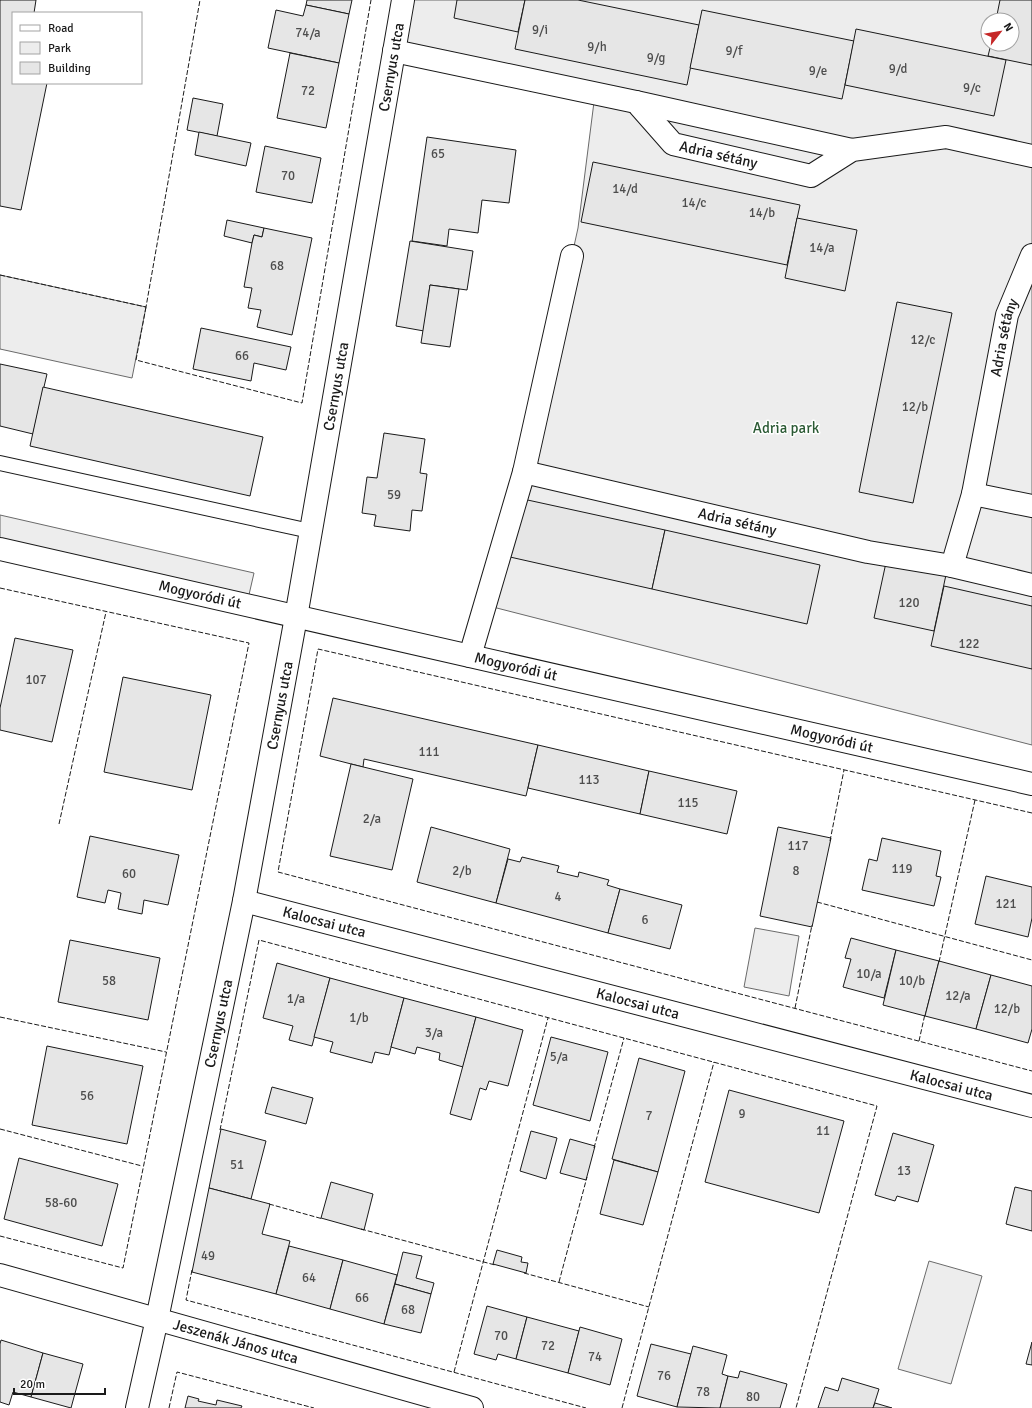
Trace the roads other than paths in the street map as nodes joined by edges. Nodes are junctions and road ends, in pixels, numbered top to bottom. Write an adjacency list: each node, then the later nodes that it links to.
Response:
1 (403, 0): 2 (street, Csernyus utca)
2 (394, 51): 3 (street); 12 (street, Csernyus utca)
3 (636, 102): 4 (street); 4 (street, Adria sétány)
4 (852, 150): 5 (street, Adria sétány)
5 (1032, 156)
6 (1032, 255): 10 (street, Adria sétány)
7 (572, 256): 9 (street)
8 (0, 463): 12 (lane)
9 (524, 472): 14 (street, Adria sétány); 17 (street)
10 (973, 494): 11 (street); 14 (street, Adria sétány)
11 (1032, 506)
12 (310, 531): 16 (street, Csernyus utca)
13 (0, 549): 16 (street, Mogyoródi út)
14 (952, 566): 15 (street, Adria sétány)
15 (1032, 586)
16 (296, 617): 17 (street, Mogyoródi út); 19 (street, Csernyus utca)
17 (470, 656): 18 (street, Mogyoródi út)
18 (1032, 784)
19 (244, 902): 20 (street, Kalocsai utca); 22 (street, Csernyus utca)
20 (1032, 1106)
21 (0, 1275): 22 (street, Jeszenák János utca)
22 (157, 1320): 23 (street, Csernyus utca); 24 (street, Jeszenák János utca)
23 (137, 1408)
24 (472, 1408)

